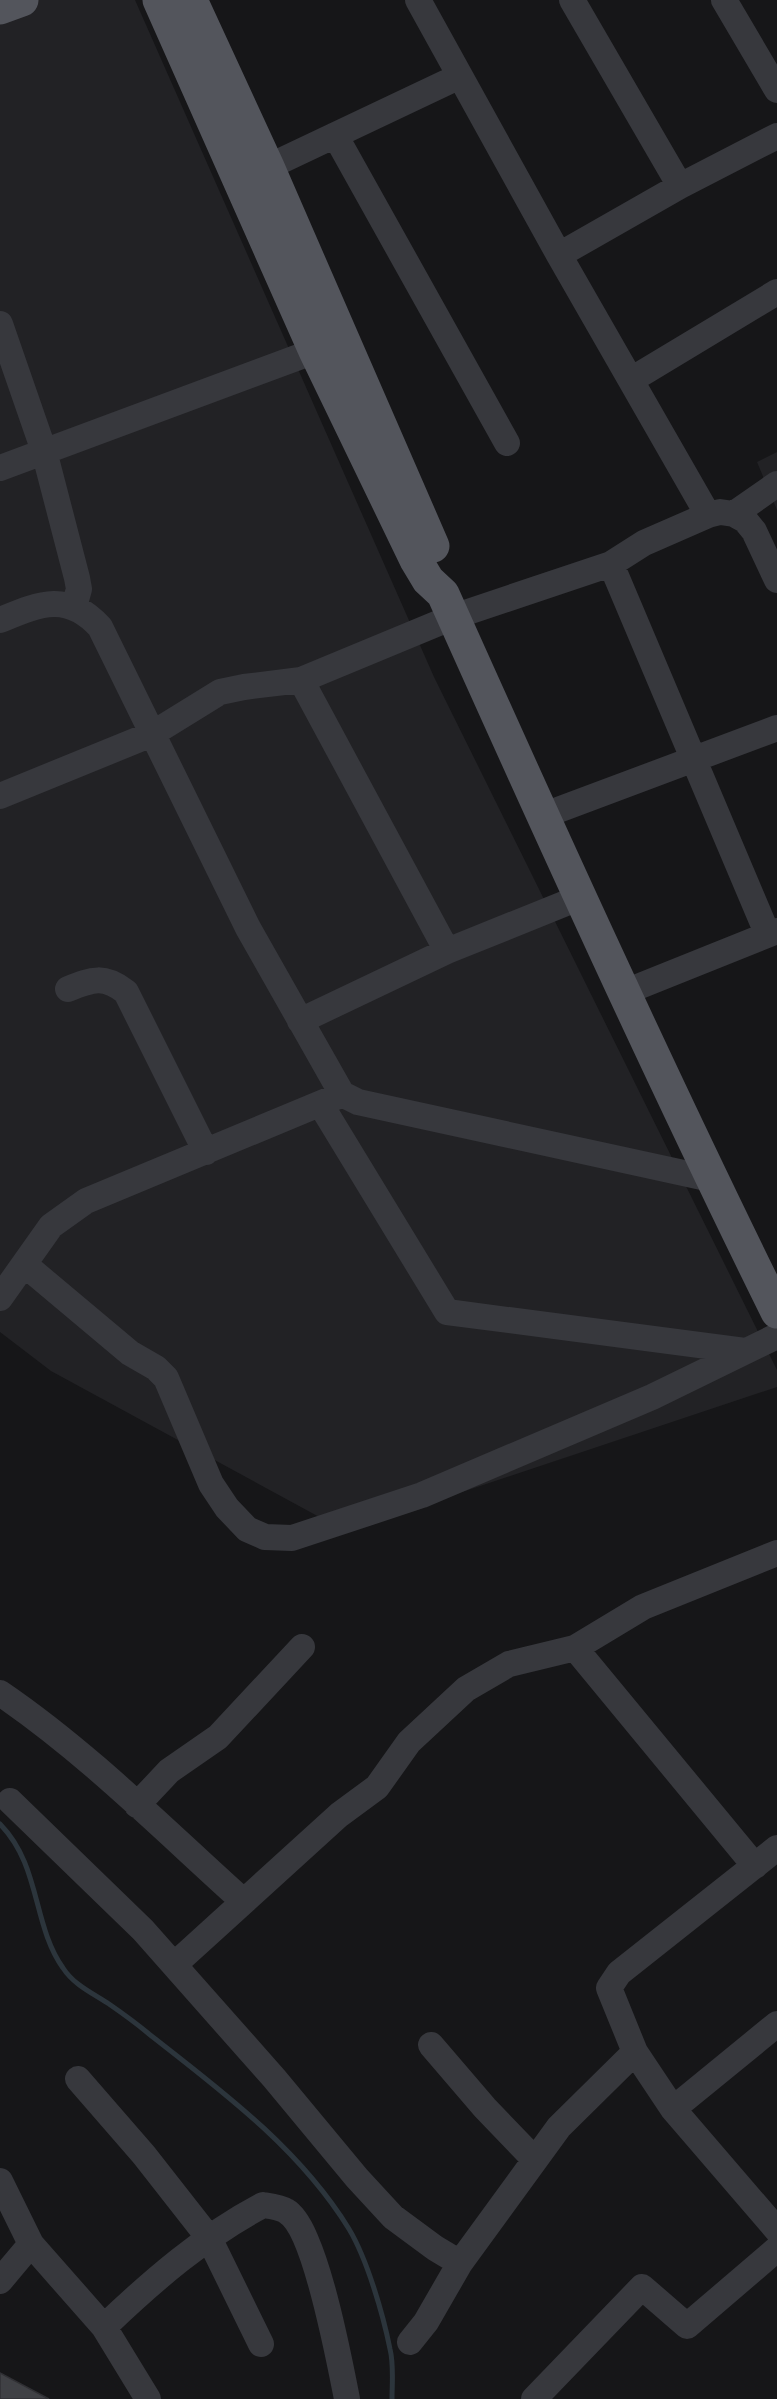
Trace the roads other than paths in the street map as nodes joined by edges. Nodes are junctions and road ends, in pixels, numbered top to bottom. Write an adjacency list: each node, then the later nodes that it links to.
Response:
1 (22, 0): 7 (main road)
2 (159, 0): 17 (main road)
3 (190, 0): 12 (main road)
4 (418, 0): 8 (street)
5 (572, 0): 13 (street)
6 (724, 0): 9 (street)
7 (0, 8)
8 (460, 76): 10 (street); 14 (street)
9 (777, 90)
10 (335, 135): 12 (street); 19 (street)
11 (777, 136): 13 (street)
12 (268, 167): 27 (main road)
13 (680, 186): 14 (street)
14 (559, 255): 18 (street)
15 (777, 292): 18 (street)
16 (0, 324): 20 (street)
17 (315, 351): 20 (street); 27 (main road)
18 (631, 380): 24 (street)
19 (507, 443)
20 (44, 452): 21 (street); 28 (street)
21 (0, 468)
22 (777, 484): 23 (street)
23 (734, 514): 24 (street); 26 (street)
24 (708, 515): 25 (street)
25 (611, 564): 27 (street); 33 (street)
26 (777, 580)
27 (448, 606): 30 (street); 35 (main road)
28 (74, 607): 29 (street); 32 (street)
29 (0, 620)
30 (301, 680): 32 (street); 38 (street)
31 (777, 728): 33 (street)
32 (152, 734): 34 (street); 41 (street)
33 (692, 760): 35 (street); 37 (street)
34 (0, 796)
35 (543, 816): 36 (main road)
36 (581, 897): 38 (street); 40 (main road)
37 (772, 932): 40 (street)
38 (447, 951): 41 (street)
39 (68, 989): 43 (street)
40 (625, 992): 44 (main road)
41 (300, 1021): 42 (street)
42 (331, 1100): 43 (street); 44 (street); 49 (street)
43 (206, 1152): 45 (street)
44 (711, 1179): 47 (main road)
45 (24, 1264): 46 (street); 49 (street)
46 (0, 1298)
47 (777, 1312)
48 (777, 1336): 49 (street)
49 (745, 1351)
50 (777, 1553): 52 (street)
51 (302, 1647): 55 (street)
52 (575, 1648): 57 (street); 58 (street)
53 (0, 1693): 55 (street)
54 (10, 1801): 59 (street)
55 (137, 1805): 58 (street)
56 (777, 1848): 57 (street)
57 (755, 1866): 62 (street)
58 (243, 1901): 59 (street)
59 (174, 1965): 71 (street)
60 (777, 2024): 64 (street)
61 (431, 2045): 65 (street)
62 (634, 2052): 64 (street); 65 (street)
63 (78, 2079): 68 (street)
64 (673, 2109): 67 (street)
65 (535, 2160): 71 (street)
66 (0, 2181): 69 (street)
67 (777, 2230)
68 (210, 2238): 73 (street); 75 (street); 77 (street)
69 (31, 2244): 72 (street); 73 (street)
70 (777, 2249): 78 (street)
71 (460, 2263): 74 (street)
72 (2, 2274)
73 (104, 2327): 76 (street)
74 (410, 2342)
75 (261, 2344)
76 (148, 2399)
77 (347, 2399)
78 (534, 2399)

